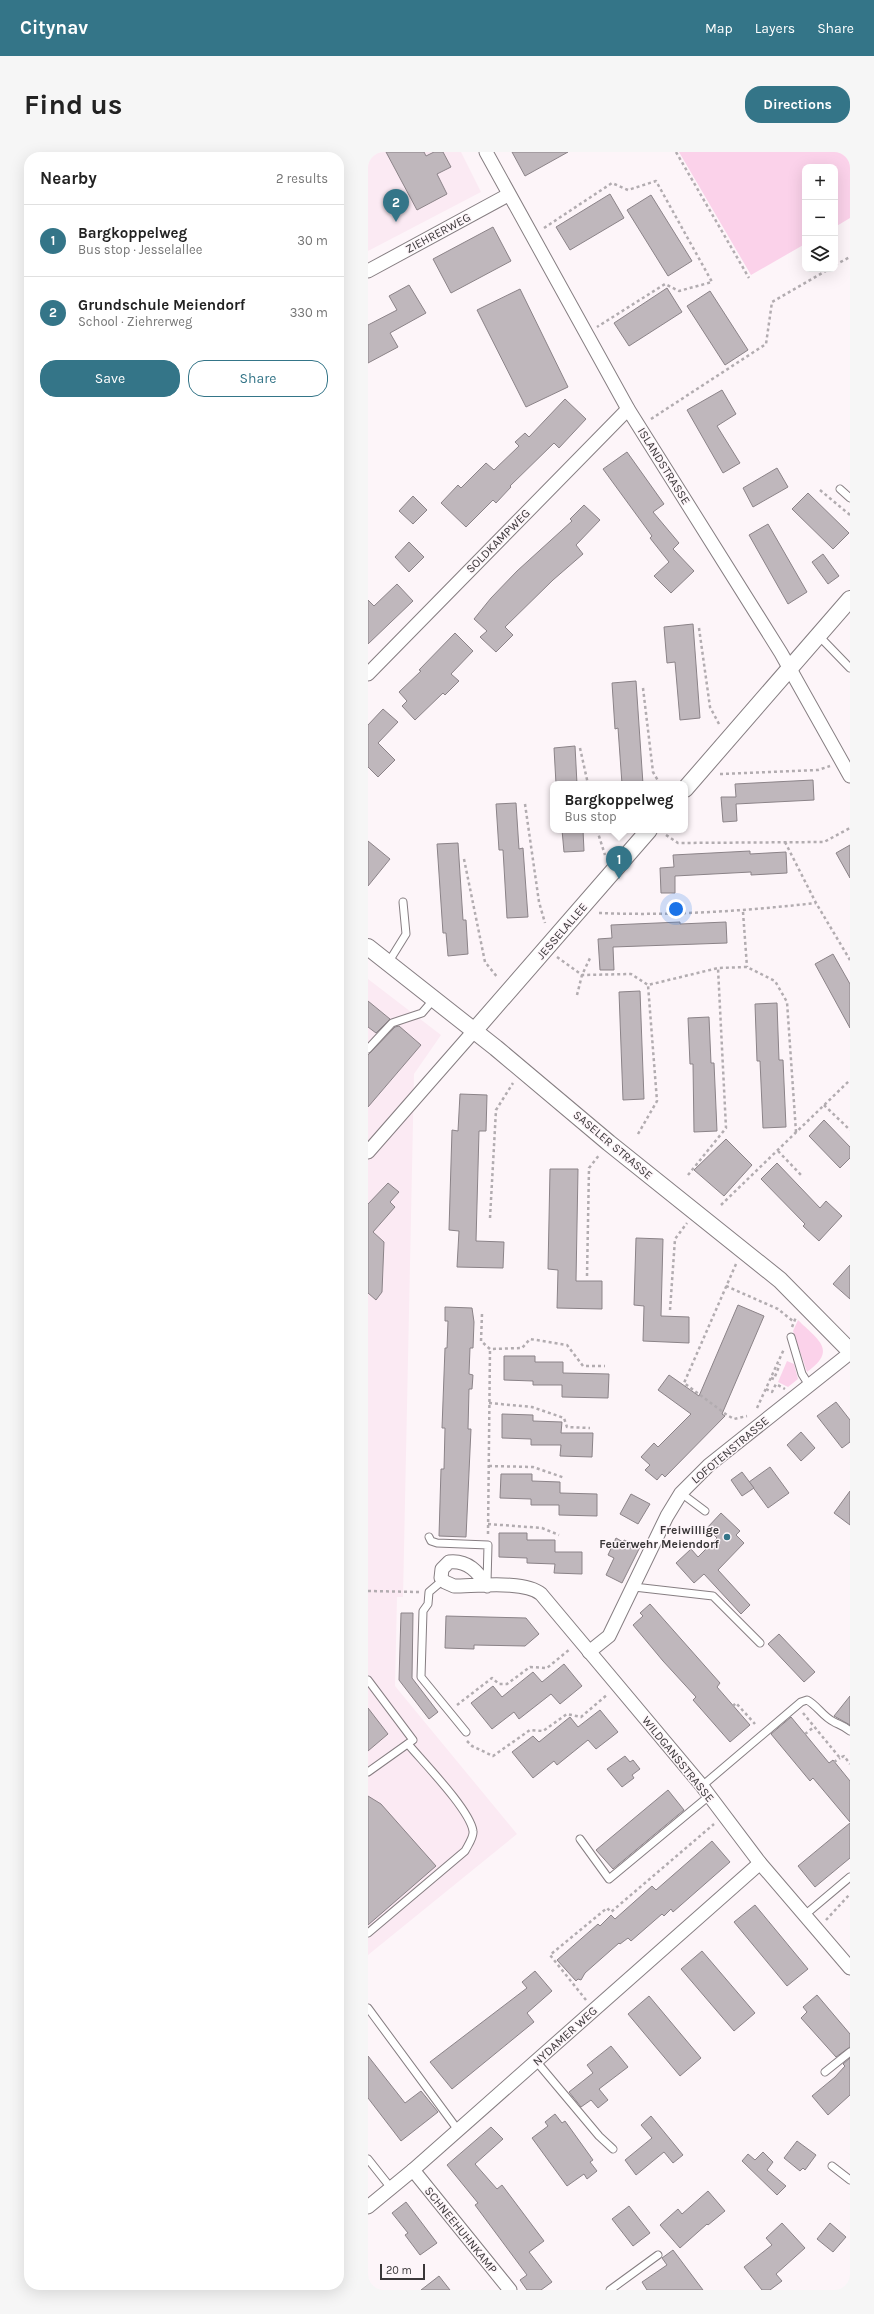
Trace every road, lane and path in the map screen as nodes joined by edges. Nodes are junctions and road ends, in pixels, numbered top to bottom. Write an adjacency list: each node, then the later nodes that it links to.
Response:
1 (486, 152): 3 (street, ISLANDSTRASSE)
2 (676, 152): 9 (path)
3 (508, 195): 4 (street, ISLANDSTRASSE); 7 (street, ZIEHRERWEG)
4 (531, 237): 10 (street, ISLANDSTRASSE); 10 (path)
5 (850, 257): 6 (path)
6 (838, 263)
7 (368, 271)
8 (824, 272): 12 (path)
9 (748, 278)
10 (586, 334): 11 (street, ISLANDSTRASSE)
11 (628, 409): 12 (street, ISLANDSTRASSE); 22 (street, SOLDKAMPWEG)
12 (640, 427): 20 (street, ISLANDSTRASSE)
13 (840, 489): 15 (lane)
14 (820, 490): 16 (path)
15 (850, 498)
16 (850, 515)
17 (850, 598): 19 (street)
18 (699, 628): 24 (path)
19 (818, 635): 20 (street); 21 (lane)
20 (790, 668): 28 (street, ISLANDSTRASSE); 31 (street)
21 (850, 668)
22 (368, 674)
23 (643, 688): 30 (path)
24 (719, 724)
25 (580, 748): 29 (path)
26 (827, 768): 27 (path)
27 (720, 774)
28 (850, 776)
29 (587, 781)
30 (658, 781)
31 (688, 786)
32 (525, 804): 44 (path)
33 (850, 828): 37 (path)
34 (598, 833): 38 (path)
35 (646, 833): 57 (street, JESSELALLEE)
36 (666, 835): 37 (path)
37 (785, 842): 41 (path)
38 (605, 855)
39 (464, 860): 53 (path)
40 (403, 902): 49 (lane)
41 (816, 903): 42 (path); 48 (path)
42 (744, 912): 43 (path); 50 (path)
43 (599, 913)
44 (545, 923)
45 (368, 948): 49 (street, SASELER STRASSE)
46 (591, 956): 52 (path)
47 (559, 958): 52 (path)
48 (850, 960)
49 (388, 963): 56 (street, SASELER STRASSE)
50 (747, 967): 51 (path); 63 (path)
51 (718, 968): 54 (path); 68 (path)
52 (582, 975): 54 (path); 55 (path)
53 (498, 978)
54 (648, 985): 64 (path)
55 (577, 995)
56 (434, 999): 57 (street, SASELER STRASSE); 58 (lane)
57 (474, 1031): 66 (street); 83 (street, SASELER STRASSE)
58 (368, 1049)
59 (850, 1080): 61 (path)
60 (512, 1083): 71 (path)
61 (824, 1105): 62 (path); 63 (path)
62 (850, 1130)
63 (796, 1132): 65 (path)
64 (638, 1134)
65 (778, 1151): 69 (path); 70 (path)
66 (368, 1152)
67 (601, 1153): 74 (path)
68 (688, 1175)
69 (802, 1176)
70 (721, 1206)
71 (490, 1218)
72 (687, 1222): 76 (path)
73 (736, 1264): 75 (path)
74 (587, 1276)
75 (726, 1286): 79 (path); 90 (path)
76 (670, 1310)
77 (482, 1314): 82 (path)
78 (798, 1314): 79 (path)
79 (794, 1322): 80 (path)
80 (790, 1336): 87 (lane)
81 (784, 1347): 86 (path)
82 (490, 1349): 85 (path); 88 (path)
83 (850, 1352): 87 (street, LOFOTENSTRASSE)
84 (780, 1364): 86 (path)
85 (605, 1366)
86 (771, 1378): 89 (path)
87 (809, 1385): 94 (street, LOFOTENSTRASSE)
88 (489, 1403): 91 (path); 92 (path)
89 (754, 1412)
90 (750, 1415)
91 (590, 1428)
92 (489, 1466): 93 (path); 96 (path)
93 (565, 1478)
94 (682, 1493): 95 (lane); 102 (street, LOFOTENSTRASSE)
95 (705, 1511)
96 (488, 1524): 97 (path); 99 (path)
97 (559, 1534)
98 (429, 1536): 99 (lane)
99 (488, 1545): 101 (lane)
100 (442, 1580): 101 (street, WILDGANSSTRASSE); 101 (street); 104 (lane)
101 (487, 1586): 105 (street, WILDGANSSTRASSE)
102 (634, 1587): 106 (lane); 107 (street, LOFOTENSTRASSE)
103 (368, 1591): 104 (path)
104 (429, 1592): 112 (lane)
105 (580, 1641): 107 (street, WILDGANSSTRASSE); 112 (path)
106 (760, 1643)
107 (589, 1652): 109 (street, WILDGANSSTRASSE)
108 (368, 1680): 118 (lane)
109 (618, 1686): 116 (path); 123 (street, WILDGANSSTRASSE)
110 (733, 1706): 113 (path)
111 (797, 1706): 114 (path); 115 (lane); 123 (lane)
112 (448, 1711): 116 (lane)
113 (755, 1724)
114 (814, 1727): 117 (path); 119 (path)
115 (850, 1731)
116 (466, 1732)
117 (806, 1734)
118 (408, 1744): 122 (lane); 131 (lane)
119 (840, 1758): 120 (path); 121 (path)
120 (834, 1762)
121 (850, 1764)
122 (368, 1772)
123 (706, 1791): 124 (street, WILDGANSSTRASSE); 125 (lane)
124 (724, 1816): 126 (street, WILDGANSSTRASSE); 134 (path)
125 (580, 1839)
126 (760, 1863): 129 (street, WILDGANSSTRASSE); 134 (street, NYDAMER WEG)
127 (850, 1877): 129 (lane)
128 (850, 1894): 130 (path)
129 (806, 1914): 130 (street, WILDGANSSTRASSE)
130 (818, 1928): 132 (street, WILDGANSSTRASSE)
131 (368, 1933)
132 (850, 1968)
133 (368, 2008): 138 (lane)
134 (594, 2010): 136 (street, NYDAMER WEG)
135 (850, 2052): 137 (lane)
136 (536, 2062): 138 (street, NYDAMER WEG); 139 (lane)
137 (826, 2072)
138 (458, 2130): 142 (street, NYDAMER WEG)
139 (613, 2149)
140 (368, 2159): 144 (lane)
141 (832, 2166): 143 (lane)
142 (413, 2170): 144 (street, NYDAMER WEG); 147 (street, SCHNEEHUHNKAMP)
143 (850, 2180)
144 (391, 2188): 145 (street, NYDAMER WEG)
145 (368, 2207)
146 (658, 2255): 148 (lane)
147 (510, 2290)
148 (610, 2290)

